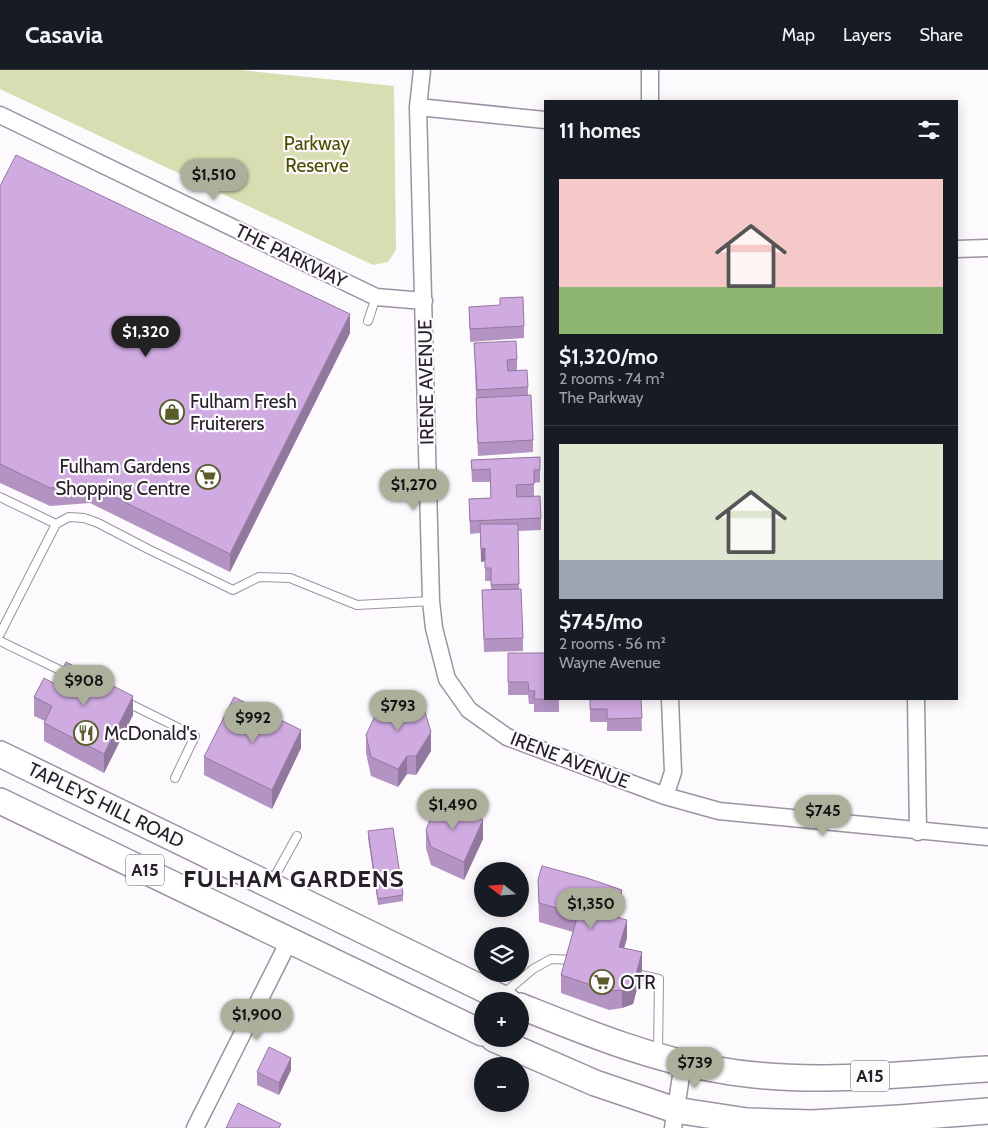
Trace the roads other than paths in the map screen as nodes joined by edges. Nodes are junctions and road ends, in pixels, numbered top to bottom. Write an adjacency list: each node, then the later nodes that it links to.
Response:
1 (422, 70): 4 (street, IRENE AVENUE)
2 (650, 70): 3 (street)
3 (650, 100)
4 (418, 106): 6 (street); 10 (street, IRENE AVENUE)
5 (0, 115): 9 (street, THE PARKWAY)
6 (544, 120)
7 (988, 248): 8 (street)
8 (958, 250)
9 (376, 297): 10 (street, THE PARKWAY); 11 (lane)
10 (424, 301): 14 (street, IRENE AVENUE)
11 (368, 321)
12 (0, 497): 13 (lane)
13 (56, 524): 14 (lane); 15 (lane)
14 (431, 601): 23 (street, IRENE AVENUE)
15 (0, 634)
16 (0, 641): 17 (lane)
17 (74, 677)
18 (114, 696): 22 (lane)
19 (670, 700): 23 (street)
20 (916, 700): 25 (street)
21 (0, 754): 28 (main road, TAPLEYS HILL ROAD / A15)
22 (175, 778)
23 (665, 796): 25 (street, IRENE AVENUE)
24 (0, 801): 29 (main road, A15)
25 (918, 832): 27 (street, IRENE AVENUE)
26 (297, 836): 28 (lane)
27 (988, 837)
28 (270, 885): 32 (main road, TAPLEYS HILL ROAD / A15)
29 (290, 939): 35 (main road, A15); 42 (street)
30 (581, 962): 33 (lane)
31 (620, 971): 37 (lane)
32 (489, 992)
33 (516, 992)
34 (529, 1010): 37 (main road, TAPLEYS HILL ROAD / A15)
35 (474, 1029)
36 (512, 1047): 41 (main road, A15)
37 (658, 1056): 38 (main road, TAPLEYS HILL ROAD / A15)
38 (683, 1063): 39 (main road, TAPLEYS HILL ROAD / A15); 41 (street)
39 (988, 1069)
40 (988, 1111): 41 (main road, A15)
41 (674, 1119)
42 (195, 1128)

